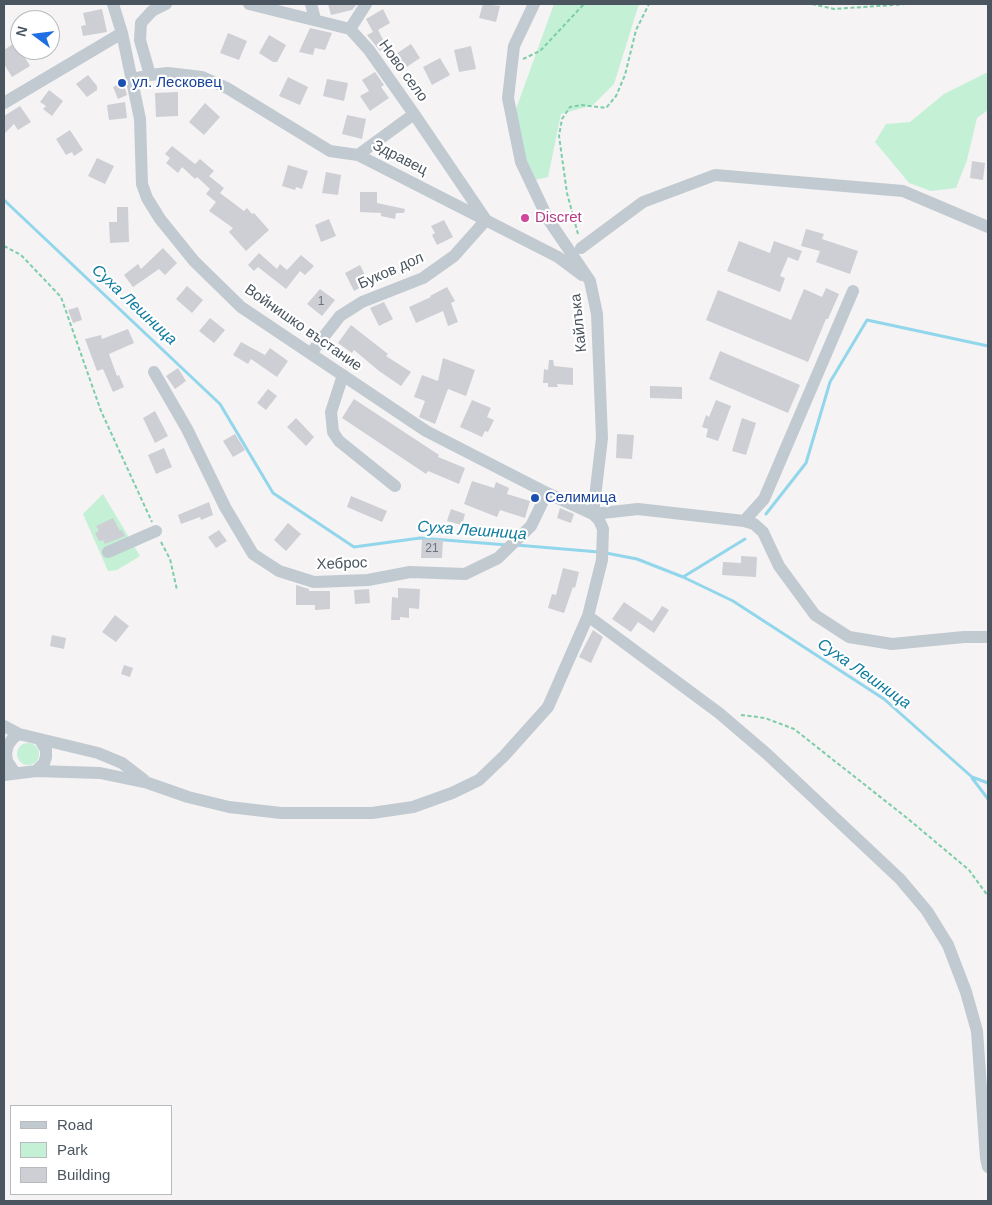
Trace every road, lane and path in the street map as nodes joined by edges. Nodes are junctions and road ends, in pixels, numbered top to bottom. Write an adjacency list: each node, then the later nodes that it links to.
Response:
1 (113, 4): 13 (street, Войнишко въстание)
2 (166, 4): 15 (street)
3 (249, 4): 11 (street)
4 (311, 4): 11 (street)
5 (366, 4): 12 (street)
6 (534, 4): 14 (street, Кайлъка)
7 (584, 4): 14 (path)
8 (649, 4): 23 (path)
9 (812, 4): 10 (path)
10 (907, 4)
11 (316, 19): 12 (street)
12 (350, 29): 18 (street, Ново село)
13 (122, 33): 16 (street, Войнишко въстание); 17 (street)
14 (512, 64): 24 (street, Кайлъка)
15 (150, 75): 16 (street, Здравец); 19 (street, Здравец)
16 (132, 79): 26 (street, Войнишко въстание)
17 (5, 101)
18 (414, 114): 19 (street); 20 (street, Ново село)
19 (358, 155): 20 (street, Здравец)
20 (486, 220): 24 (street, Здравец); 26 (street, Буков дол)
21 (988, 227): 23 (street)
22 (4, 246): 33 (path)
23 (581, 248)
24 (590, 281): 31 (street, Кайлъка)
25 (854, 291): 32 (street)
26 (311, 354): 28 (street, Войнишко въстание)
27 (154, 372): 30 (street, Хеброс)
28 (343, 375): 29 (street); 30 (street, Войнишко въстание)
29 (395, 486)
30 (547, 493): 31 (street, Войнишко въстание)
31 (593, 514): 32 (street); 36 (street)
32 (744, 522): 37 (street)
33 (156, 531): 34 (street); 35 (path)
34 (108, 552)
35 (177, 590)
36 (588, 616): 38 (street); 44 (street)
37 (988, 637)
38 (719, 713): 45 (path); 46 (street)
39 (4, 726): 40 (street)
40 (19, 734): 41 (street); 43 (street)
41 (40, 740): 42 (street); 44 (street)
42 (36, 771): 43 (street); 44 (street)
43 (10, 774)
44 (148, 783)
45 (988, 896)
46 (988, 1167)

